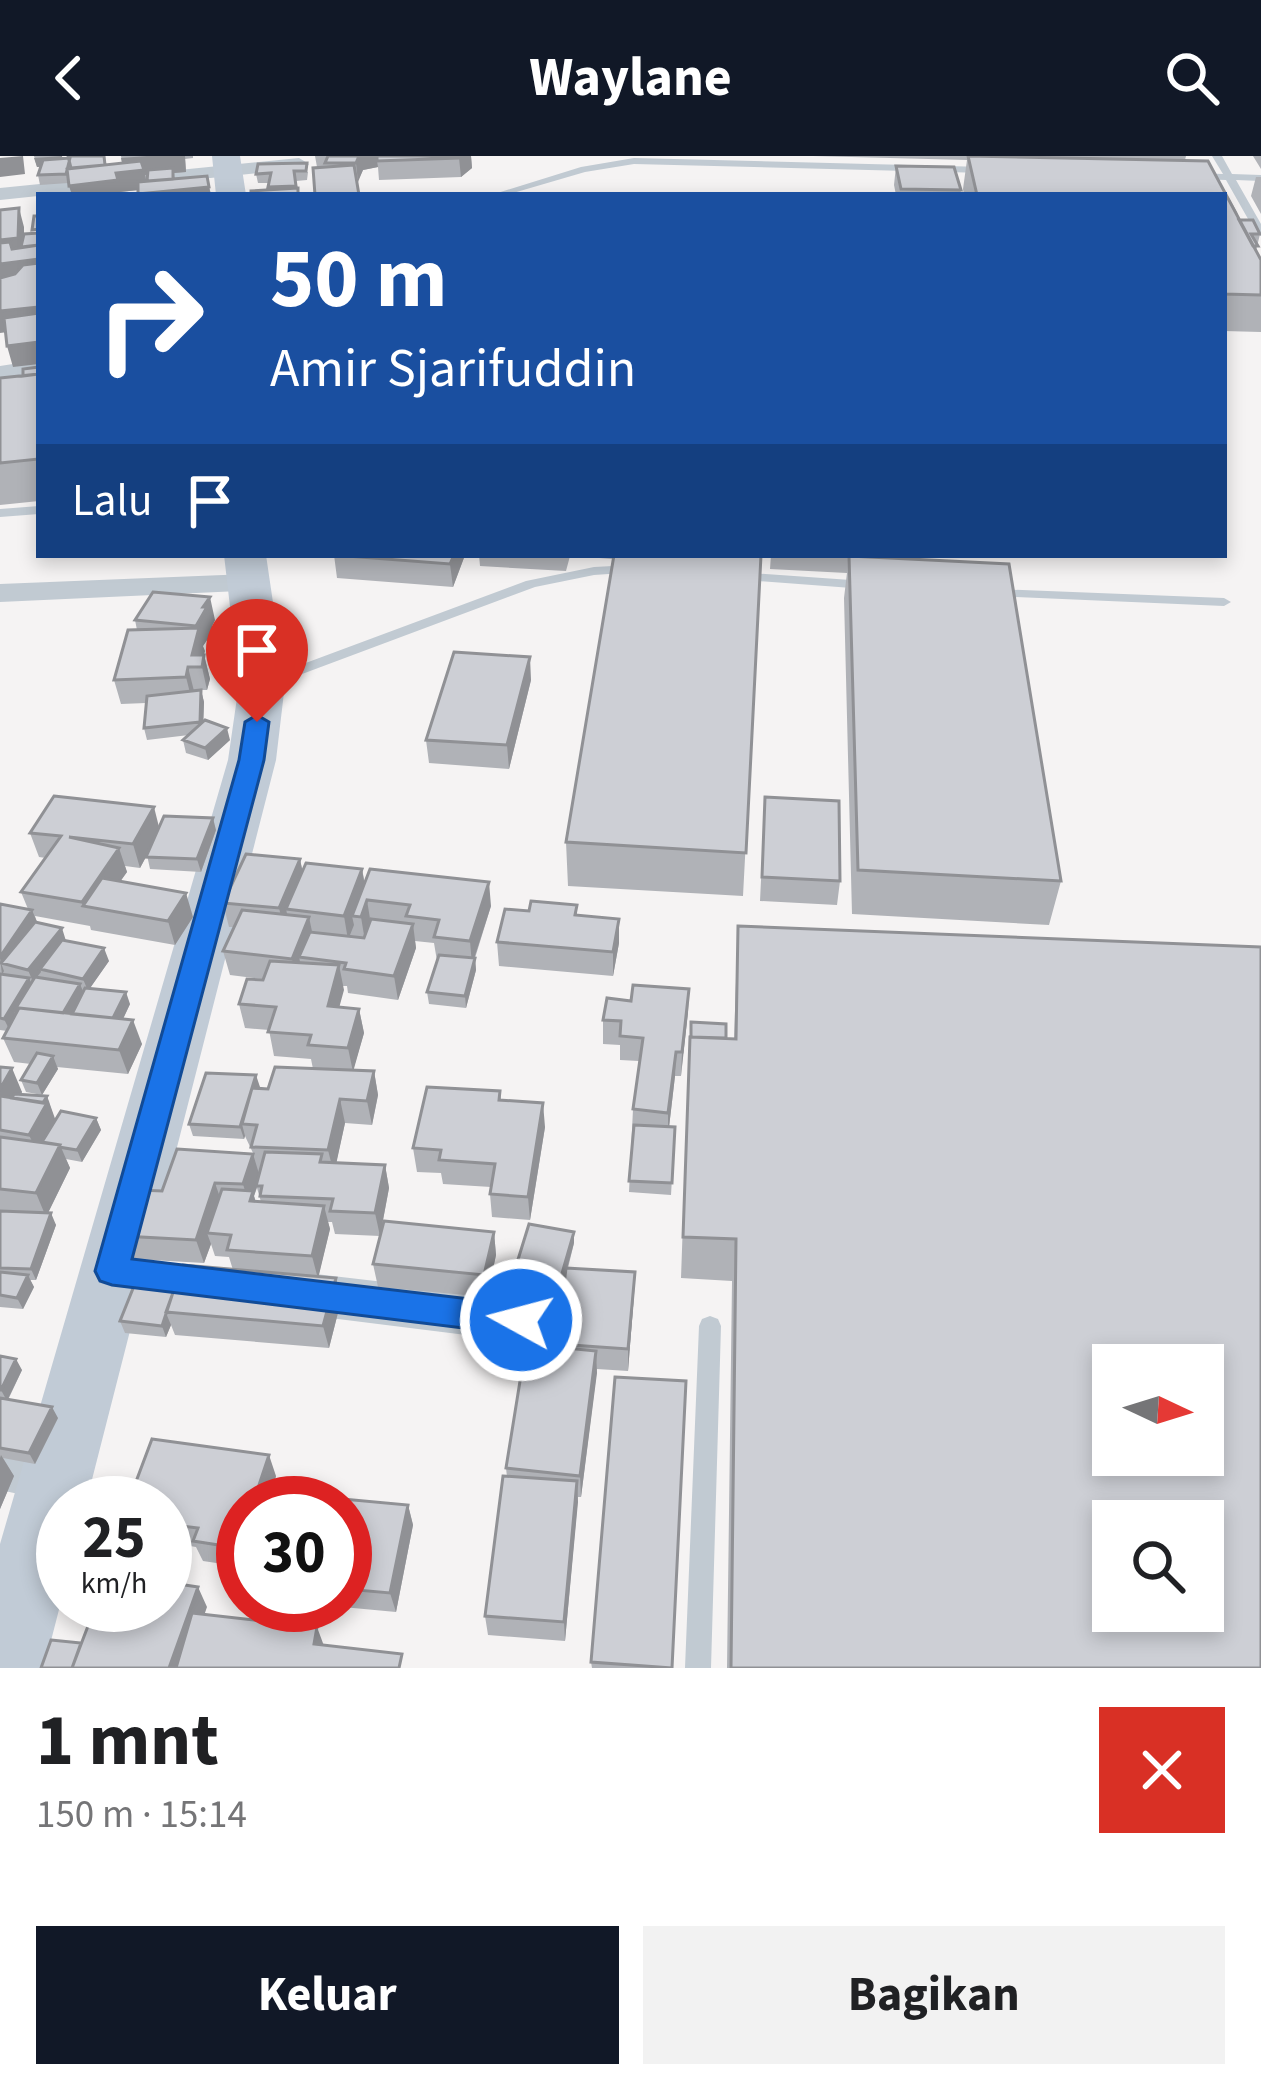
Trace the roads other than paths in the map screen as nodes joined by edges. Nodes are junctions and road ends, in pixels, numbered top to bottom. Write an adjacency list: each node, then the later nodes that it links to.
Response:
1 (1217, 156): 6 (lane)
2 (299, 164): 4 (street)
3 (998, 171): 9 (lane)
4 (228, 174): 8 (street)
5 (1183, 176): 6 (lane)
6 (1229, 178): 7 (lane); 10 (lane)
7 (1261, 178)
8 (66, 192)
9 (506, 192)
10 (1261, 233)
11 (36, 368): 12 (street)
12 (0, 374)
13 (36, 510): 14 (lane)
14 (0, 513)
15 (247, 569): 20 (street); 22 (main road)
16 (650, 571): 22 (lane)
17 (718, 575): 18 (lane)
18 (876, 585)
19 (967, 591): 21 (lane)
20 (0, 593)
21 (1224, 602)
22 (262, 685): 26 (main road)
23 (248, 1287): 24 (street)
24 (521, 1320)
25 (710, 1326): 28 (lane)
26 (28, 1470): 27 (main road)
27 (4, 1668)
28 (698, 1668)

